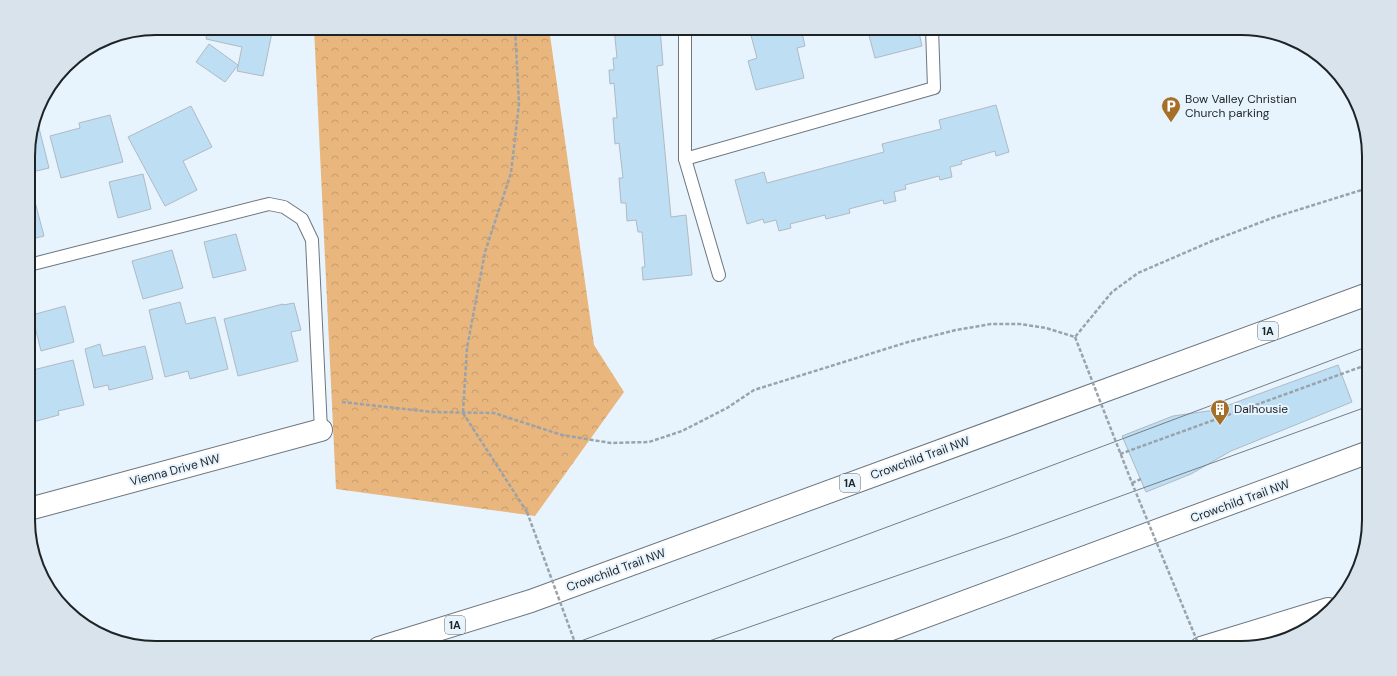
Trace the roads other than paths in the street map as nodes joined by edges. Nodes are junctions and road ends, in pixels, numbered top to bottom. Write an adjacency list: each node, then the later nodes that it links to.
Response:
1 (685, 35): 3 (lane)
2 (932, 35): 3 (lane)
3 (685, 159): 5 (lane)
4 (35, 263): 7 (lane)
5 (719, 274)
6 (1362, 296): 11 (main road, Crowchild Trail NW / 1A)
7 (321, 430): 9 (main road, Vienna Drive NW)
8 (1362, 455): 12 (main road, Crowchild Trail NW)
9 (35, 507)
10 (1321, 611): 13 (main road)
11 (402, 641)
12 (859, 641)
13 (1223, 641)

